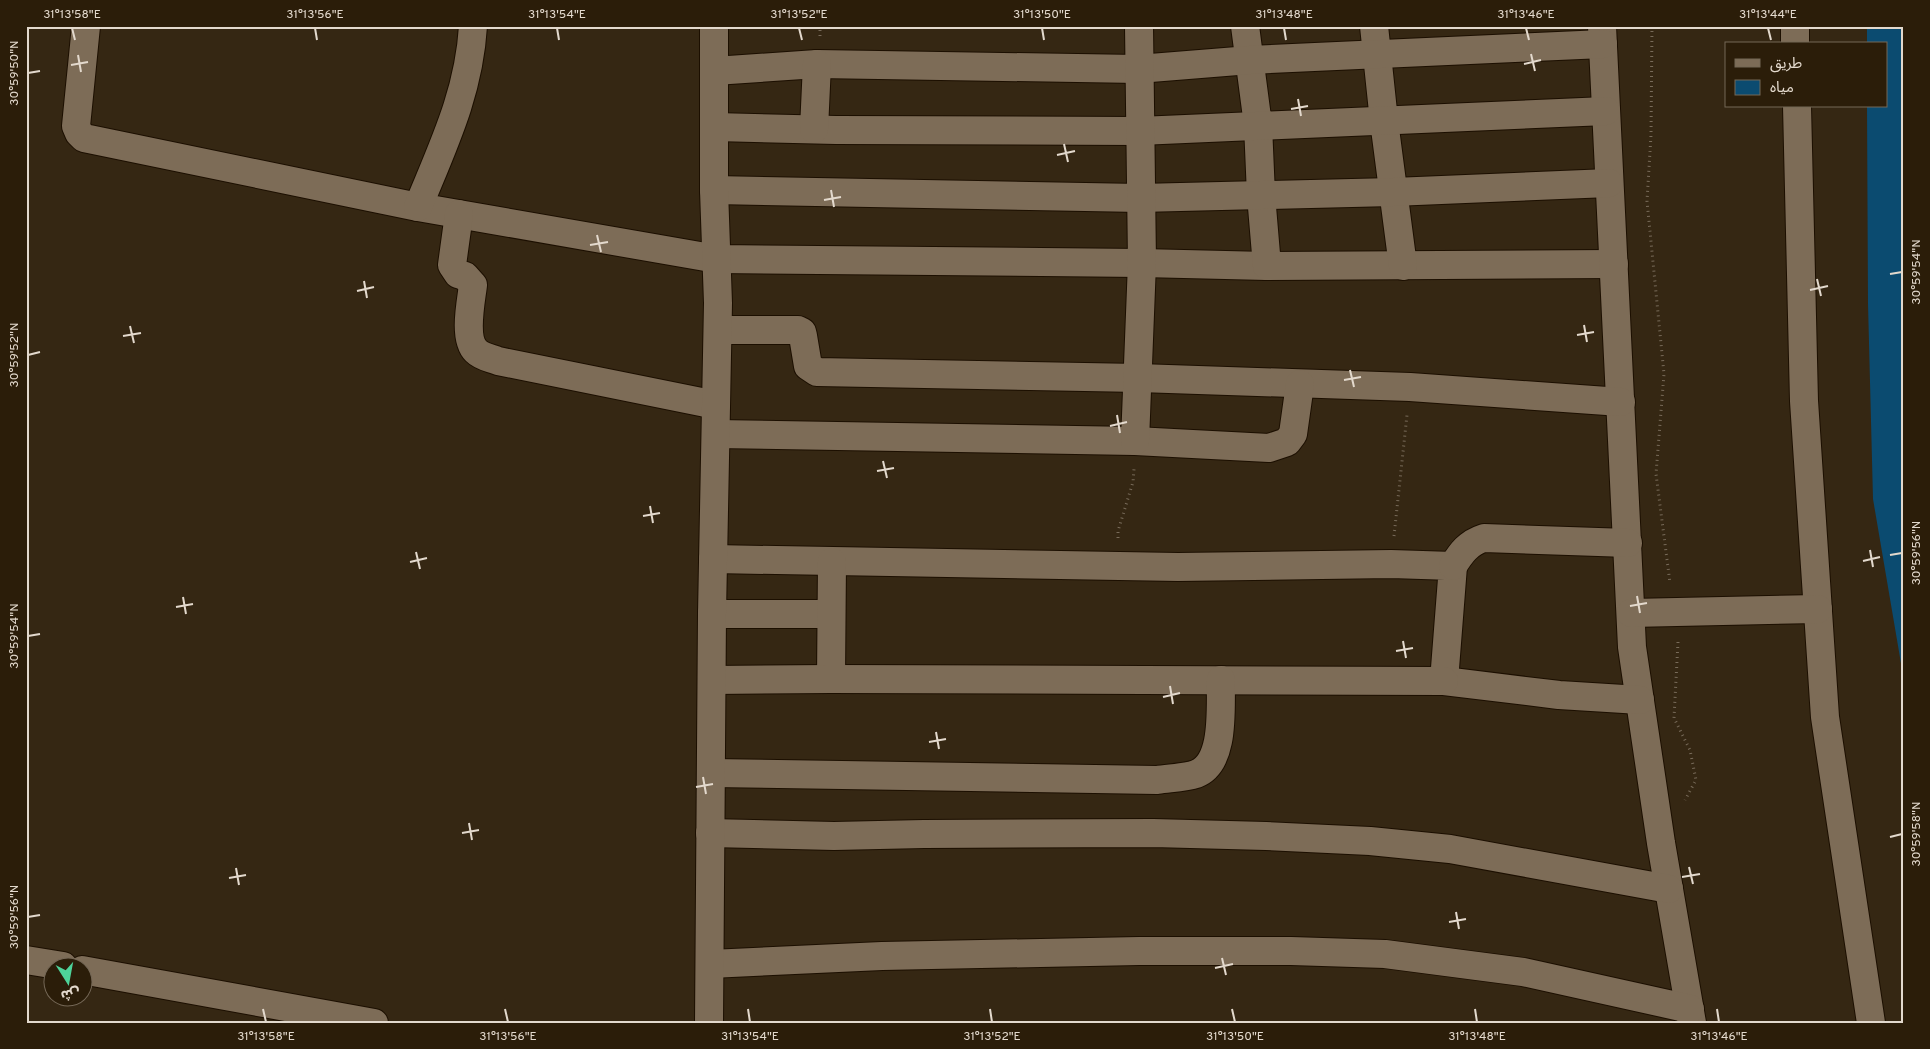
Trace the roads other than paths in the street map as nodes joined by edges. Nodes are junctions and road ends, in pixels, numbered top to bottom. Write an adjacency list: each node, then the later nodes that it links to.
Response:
1 (86, 26): 26 (street)
2 (472, 26): 26 (street)
3 (714, 26): 13 (street)
4 (1138, 26): 12 (street)
5 (1245, 26): 10 (street)
6 (1795, 26): 9 (street)
7 (1603, 35): 8 (street); 15 (street)
8 (1375, 40): 10 (street); 16 (street)
9 (1795, 42)
10 (1250, 60): 12 (street); 17 (street)
11 (817, 64): 12 (street); 13 (street); 19 (street)
12 (1138, 69): 20 (street)
13 (714, 72): 18 (street)
14 (1796, 108): 44 (street)
15 (1606, 111): 16 (street); 21 (street)
16 (1384, 121): 17 (street); 23 (street)
17 (1258, 125): 20 (street); 24 (street)
18 (715, 126): 19 (street); 22 (street)
19 (814, 129): 20 (street)
20 (1139, 131): 25 (street)
21 (1609, 183): 23 (street); 30 (street)
22 (714, 190): 25 (street); 28 (street)
23 (1393, 192): 24 (street); 32 (street)
24 (1261, 195): 25 (street); 31 (street)
25 (1140, 198): 29 (street)
26 (418, 207): 27 (street)
27 (459, 214): 28 (street); 37 (street)
28 (717, 260): 29 (street); 33 (street)
29 (1142, 263): 31 (street); 34 (street)
30 (1614, 264): 32 (street); 36 (street)
31 (1267, 266): 32 (street)
32 (1403, 266)
33 (718, 330): 34 (street); 37 (street)
34 (1139, 378): 35 (street); 39 (street)
35 (1300, 384): 36 (street); 39 (street)
36 (1621, 402): 40 (street)
37 (716, 405): 38 (street)
38 (716, 434): 39 (street); 41 (street)
39 (1135, 441)
40 (1628, 543): 43 (street); 45 (street)
41 (713, 559): 42 (street); 46 (street)
42 (832, 562): 43 (street); 47 (street)
43 (1453, 566): 51 (street)
44 (1818, 609): 45 (street); 63 (street)
45 (1631, 613): 52 (street)
46 (712, 614): 47 (street); 49 (street)
47 (830, 614): 48 (street)
48 (831, 679): 49 (street); 50 (street)
49 (712, 680): 53 (street)
50 (1221, 680): 51 (street); 53 (street)
51 (1444, 681): 52 (street)
52 (1640, 700): 55 (street)
53 (712, 773): 54 (street)
54 (710, 833): 55 (street); 58 (street)
55 (1668, 889): 60 (street)
56 (26, 960): 57 (street)
57 (42, 963)
58 (710, 964): 60 (street); 62 (street)
59 (92, 972): 61 (street)
60 (1691, 1016)
61 (374, 1023)
62 (709, 1023)
63 (1871, 1023)

